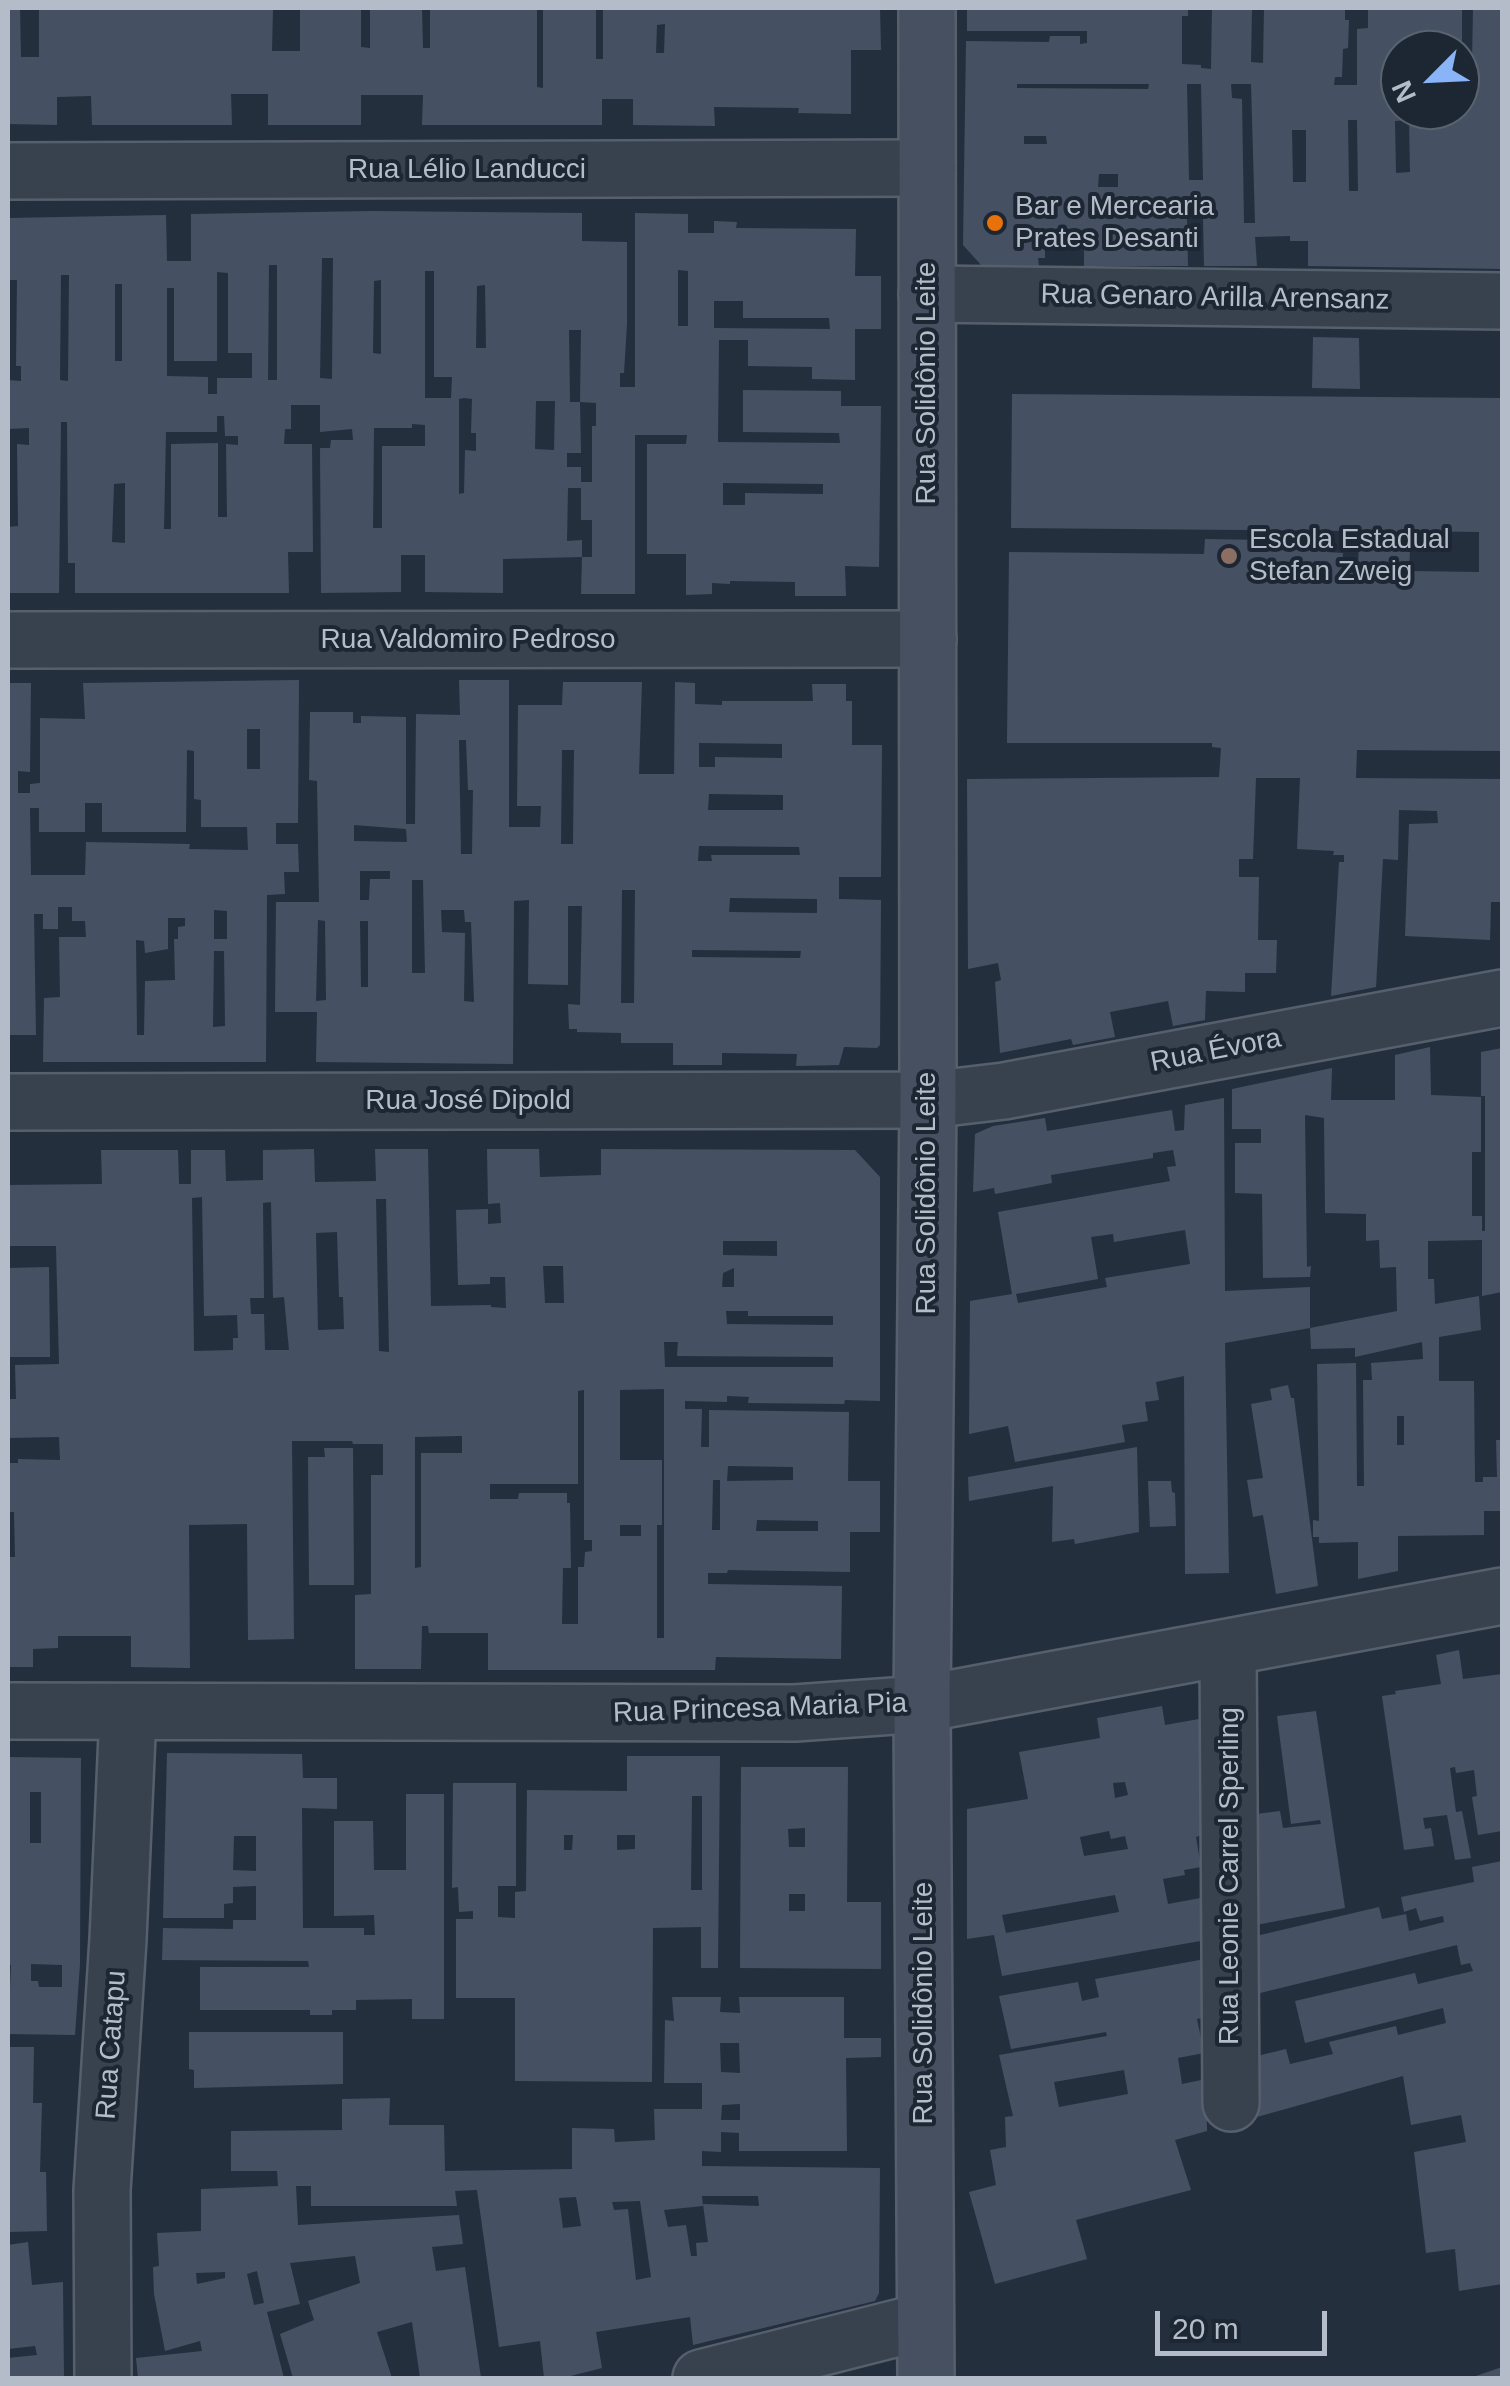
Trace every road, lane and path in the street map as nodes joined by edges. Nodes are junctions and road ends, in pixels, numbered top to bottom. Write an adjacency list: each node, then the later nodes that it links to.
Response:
1 (926, 8): 2 (main road, Rua Solidônio Leite)
2 (927, 168): 3 (street, Rua Lélio Landucci); 4 (main road, Rua Solidônio Leite)
3 (8, 171)
4 (927, 294): 5 (street, Rua Genaro Arilla Arensanz); 6 (main road, Rua Solidônio Leite)
5 (1502, 302)
6 (928, 639): 7 (street, Rua Valdomiro Pedroso); 9 (main road, Rua Solidônio Leite)
7 (8, 640)
8 (1502, 998): 9 (street, Rua Évora)
9 (928, 1100): 10 (street, Rua José Dipold); 13 (main road, Rua Solidônio Leite)
10 (8, 1102)
11 (1502, 1596): 12 (street, Rua Princesa Maria Pia)
12 (1228, 1650): 13 (street, Rua Princesa Maria Pia); 16 (street, Rua Leonie Carrel Sperling)
13 (922, 1704): 15 (street, Rua Princesa Maria Pia); 17 (main road, Rua Solidônio Leite)
14 (8, 1711): 15 (street, Rua Princesa Maria Pia)
15 (128, 1712): 18 (street, Rua Catapu)
16 (1232, 2103)
17 (925, 2321): 19 (street); 20 (main road, Rua Solidônio Leite)
18 (104, 2378)
19 (700, 2378)
20 (926, 2378)

